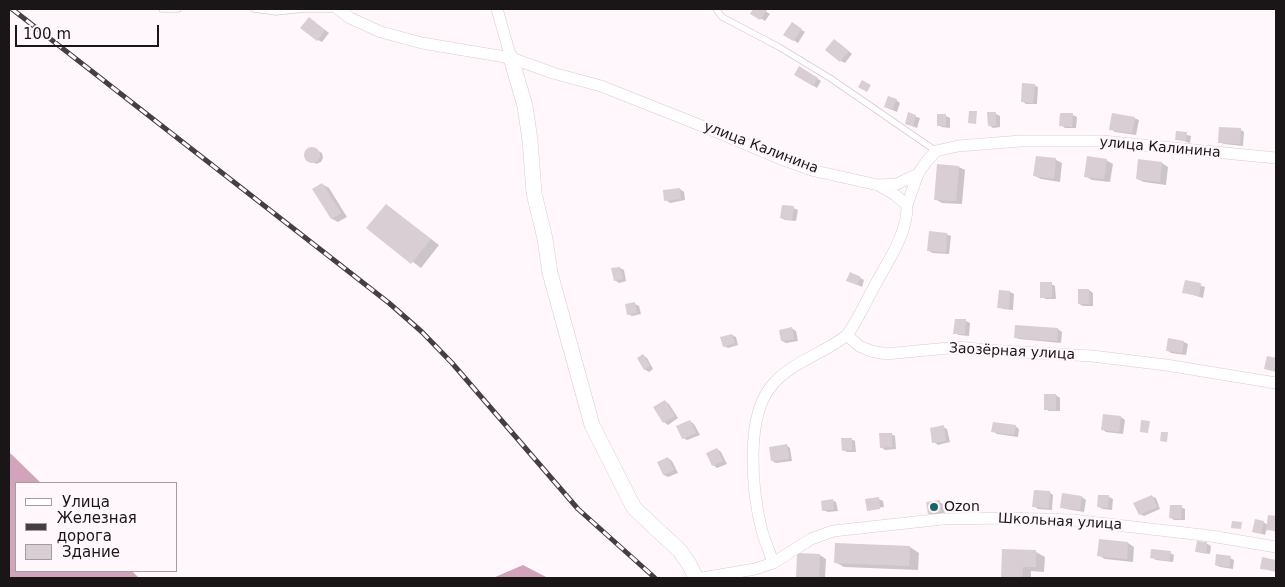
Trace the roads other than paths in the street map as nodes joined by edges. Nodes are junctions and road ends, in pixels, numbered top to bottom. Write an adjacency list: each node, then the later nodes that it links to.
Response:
1 (162, 9): 2 (lane)
2 (178, 9)
3 (254, 9): 4 (lane)
4 (338, 9): 7 (street, улица Калинина)
5 (497, 9): 7 (street)
6 (716, 9): 8 (lane)
7 (511, 58): 11 (street, улица Калинина); 17 (street)
8 (936, 151): 9 (street, улица Калинина); 10 (street, улица Калинина)
9 (1276, 158)
10 (918, 174): 11 (street, улица Калинина); 12 (street)
11 (878, 185): 12 (street)
12 (907, 205): 13 (street)
13 (848, 335): 14 (street, Заозёрная улица); 16 (street)
14 (1276, 383)
15 (1276, 547): 16 (street, Школьная улица)
16 (773, 563): 18 (street, Школьная улица)
17 (696, 578)
18 (702, 578)

